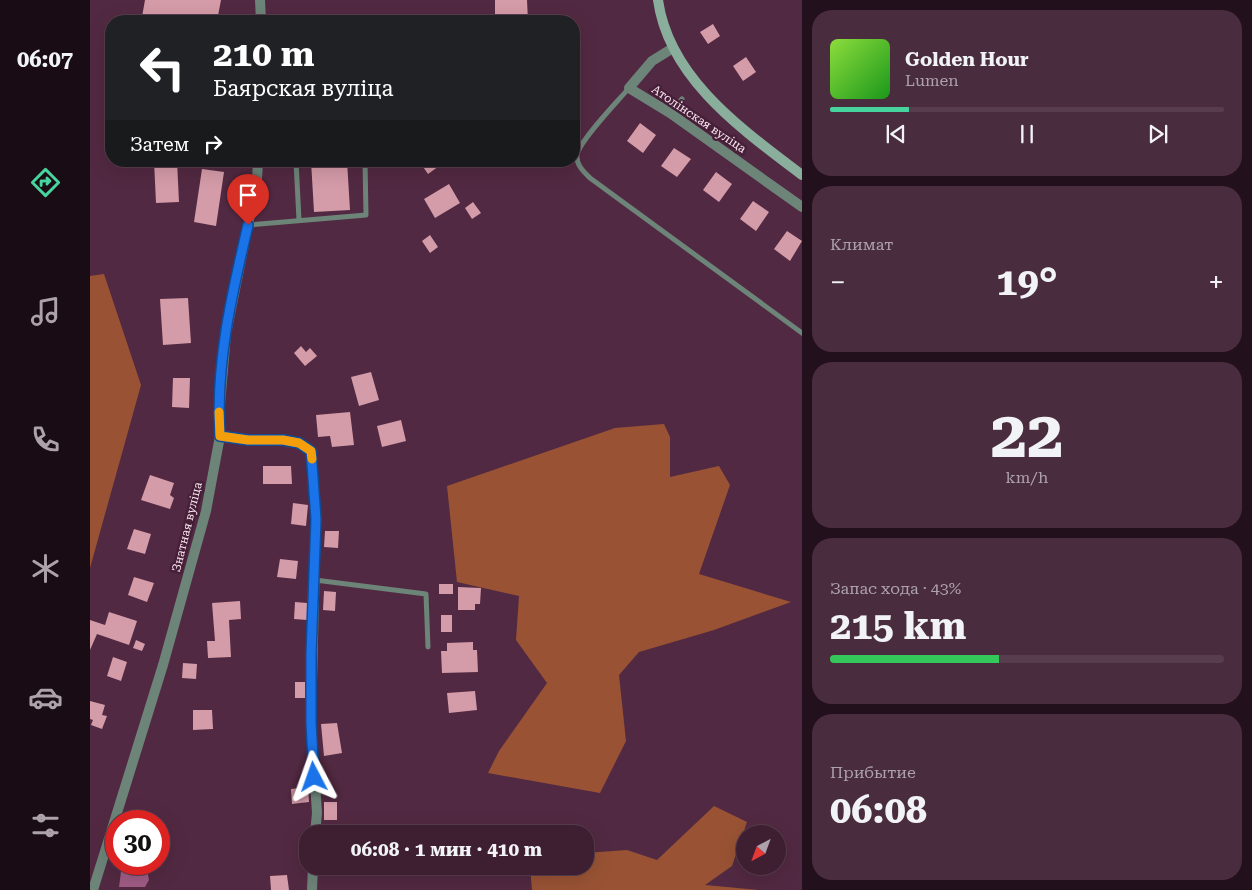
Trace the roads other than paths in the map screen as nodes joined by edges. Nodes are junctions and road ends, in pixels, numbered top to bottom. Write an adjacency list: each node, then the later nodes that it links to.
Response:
1 (260, 0): 3 (street)
2 (658, 0): 4 (street, Атолінская вуліца)
3 (261, 15)
4 (672, 48): 5 (street, Атолінская вуліца); 13 (street, Атолінская вуліца)
5 (629, 88): 7 (street, Атолінская вуліца); 8 (lane)
6 (682, 99): 7 (lane)
7 (670, 113): 14 (street, Атолінская вуліца)
8 (580, 149)
9 (258, 167): 16 (street, Знатная вуліца)
10 (296, 167): 15 (lane)
11 (365, 167): 15 (lane)
12 (580, 167): 17 (lane)
13 (802, 175)
14 (802, 207)
15 (299, 220): 16 (lane)
16 (248, 225): 18 (street, Знатная вуліца)
17 (802, 333)
18 (220, 436): 19 (street); 23 (street, Знатная вуліца)
19 (315, 580): 20 (lane); 21 (street)
20 (428, 647)
21 (316, 825)
22 (313, 875): 24 (street)
23 (93, 890)
24 (312, 890)

